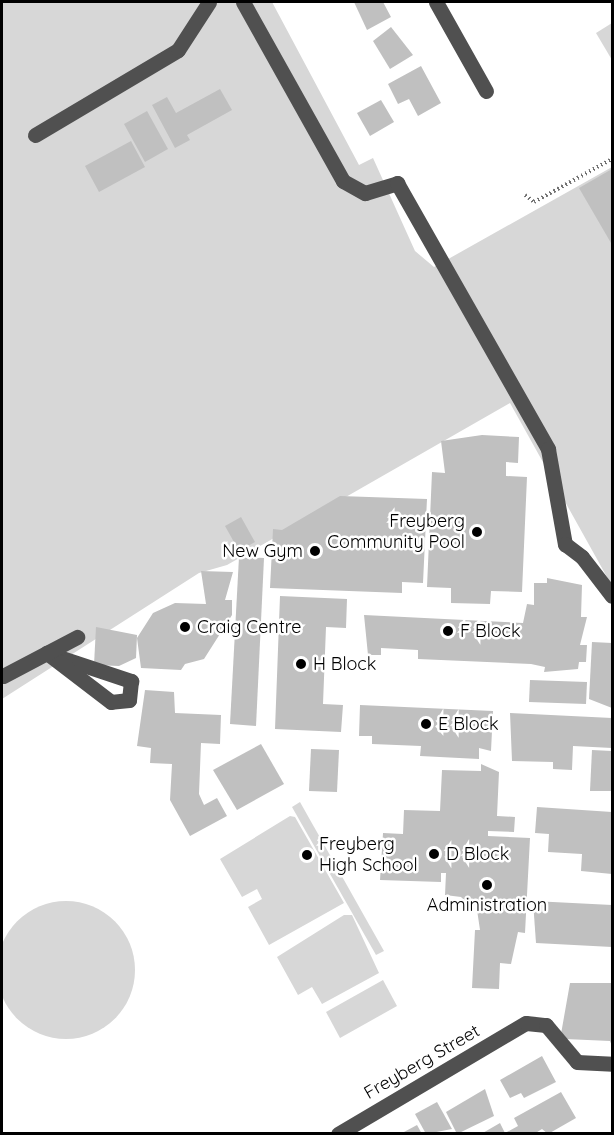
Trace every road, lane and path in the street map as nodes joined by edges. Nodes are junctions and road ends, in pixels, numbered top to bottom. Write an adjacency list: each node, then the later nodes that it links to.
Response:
1 (209, 2): 5 (street)
2 (243, 2): 8 (street)
3 (436, 2): 4 (street)
4 (486, 91)
5 (35, 135)
6 (612, 159): 7 (path)
7 (525, 195)
8 (612, 596)
9 (76, 637): 10 (street)
10 (46, 653): 10 (street); 11 (street)
11 (3, 676)
12 (612, 1064): 13 (street, Freyberg Street)
13 (338, 1134)

